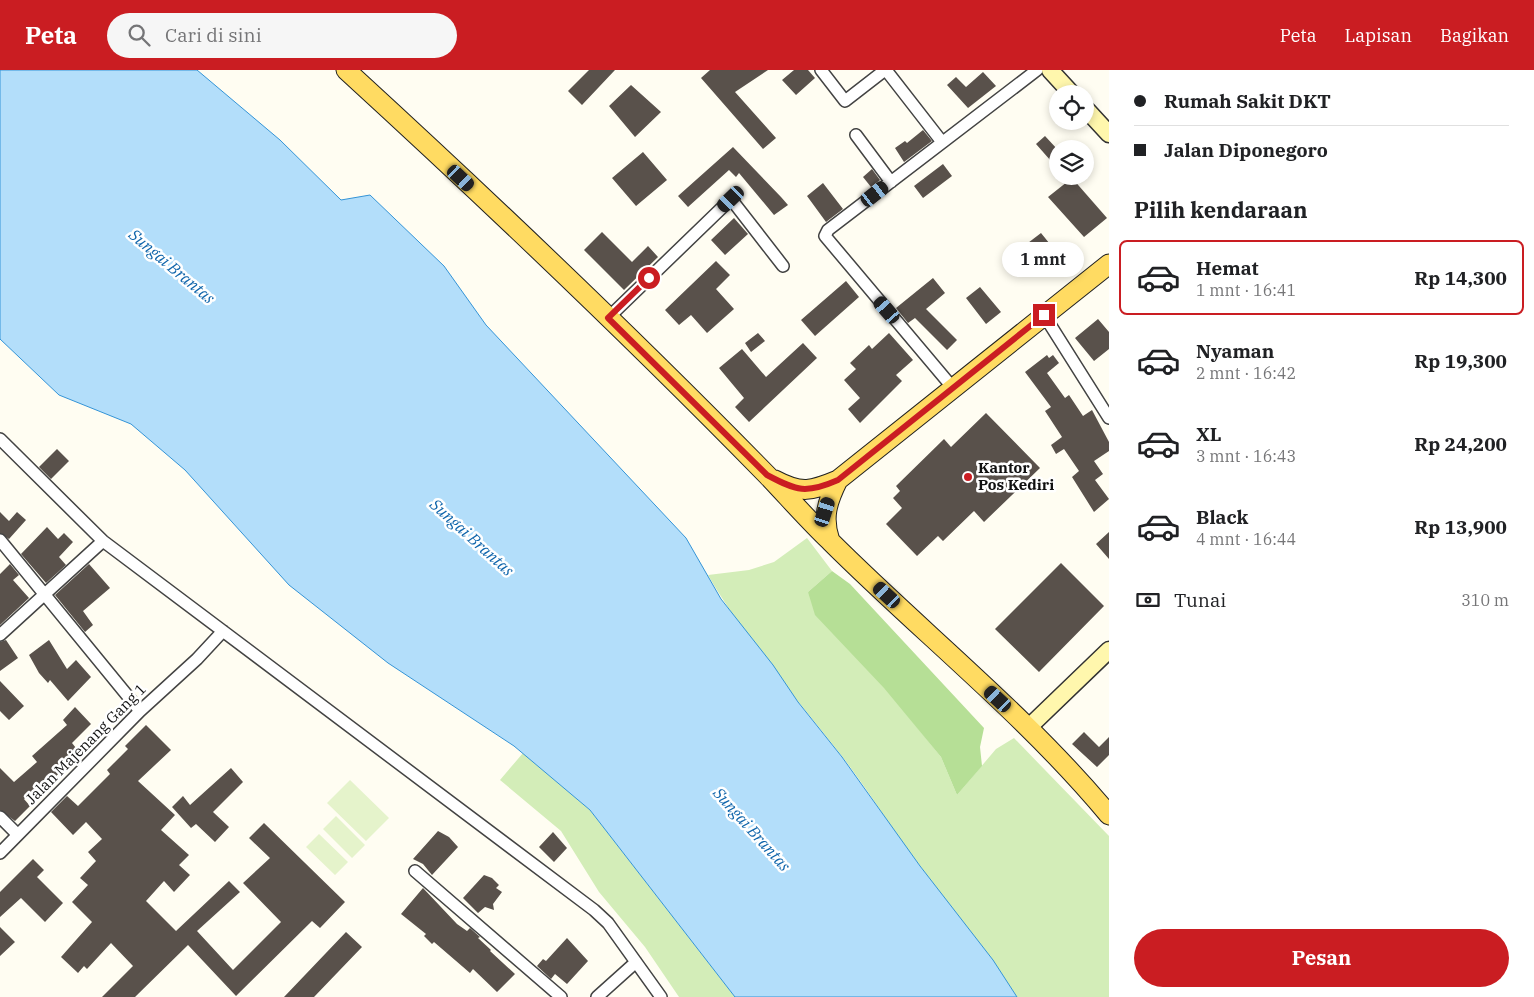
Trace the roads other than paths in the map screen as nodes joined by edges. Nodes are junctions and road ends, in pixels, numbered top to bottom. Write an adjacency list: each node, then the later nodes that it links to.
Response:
1 (346, 70): 15 (main road)
2 (821, 70): 3 (street)
3 (886, 70): 10 (street)
4 (1037, 70): 10 (street)
5 (1050, 70): 6 (street)
6 (1064, 85)
7 (1094, 118): 8 (street)
8 (1109, 134)
9 (856, 135): 11 (street)
10 (942, 142): 11 (street)
11 (891, 182): 16 (street)
12 (1109, 264): 14 (main road)
13 (783, 266): 15 (street)
14 (1044, 315): 16 (main road); 17 (street)
15 (608, 318): 19 (main road)
16 (953, 388): 20 (main road)
17 (1109, 418)
18 (0, 439): 22 (street)
19 (767, 475): 20 (main road); 23 (main road)
20 (838, 480): 23 (main road)
21 (0, 540): 24 (street)
22 (103, 541): 24 (street); 25 (street)
23 (830, 542): 29 (main road)
24 (44, 594): 26 (street); 28 (street)
25 (223, 631): 28 (street, Jalan Majenang Gang 1); 35 (street)
26 (0, 635)
27 (1109, 650): 29 (street)
28 (140, 711): 32 (street, Jalan Majenang Gang 1)
29 (1028, 728): 30 (main road)
30 (1109, 815)
31 (0, 817): 32 (street)
32 (17, 834): 33 (street, Jalan Majenang Gang 1)
33 (0, 853)
34 (414, 871): 36 (street)
35 (636, 962): 37 (street); 38 (street)
36 (561, 997)
37 (597, 997)
38 (661, 997)

